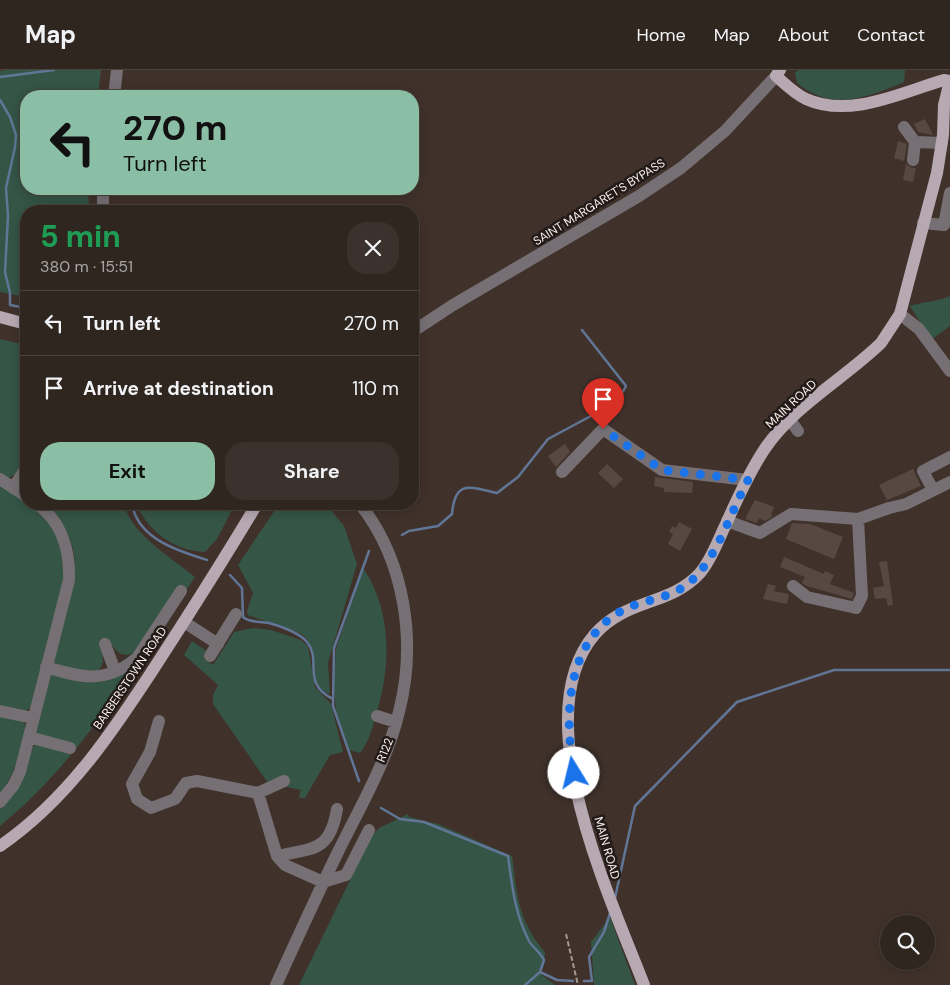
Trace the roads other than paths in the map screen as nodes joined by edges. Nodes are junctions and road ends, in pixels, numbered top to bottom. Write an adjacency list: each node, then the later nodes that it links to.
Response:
1 (116, 70): 4 (street)
2 (778, 73): 3 (main road); 14 (street, SAINT MARGARET'S BYPASS)
3 (950, 81): 6 (main road, MAIN ROAD)
4 (114, 90)
5 (904, 127): 7 (street)
6 (946, 137): 7 (street); 10 (main road, MAIN ROAD)
7 (915, 142): 8 (street)
8 (913, 160)
9 (950, 193): 10 (street)
10 (923, 223): 11 (main road, MAIN ROAD)
11 (900, 314): 15 (street); 20 (main road, MAIN ROAD)
12 (0, 317): 13 (main road)
13 (20, 322)
14 (419, 327)
15 (950, 371)
16 (950, 456): 23 (street)
17 (562, 472): 20 (street)
18 (20, 477): 22 (street)
19 (0, 479): 22 (street)
20 (748, 480): 29 (main road, MAIN ROAD)
21 (950, 482): 23 (street)
22 (13, 488): 24 (street)
23 (933, 490): 28 (street)
24 (20, 492)
25 (44, 510): 37 (street)
26 (253, 510): 33 (main road, BARBERSTOWN ROAD)
27 (365, 510): 43 (street, R122)
28 (858, 519): 29 (street); 30 (street)
29 (727, 521): 55 (main road, MAIN ROAD)
30 (793, 586)
31 (181, 591): 38 (street)
32 (236, 614): 35 (street)
33 (184, 622): 35 (street); 51 (main road, BARBERSTOWN ROAD)
34 (106, 644): 38 (street)
35 (218, 644): 36 (street)
36 (210, 656)
37 (46, 667): 38 (street); 41 (street)
38 (115, 671)
39 (0, 711): 41 (street)
40 (377, 716): 43 (street)
41 (33, 718): 44 (street)
42 (159, 721): 47 (street)
43 (396, 722): 53 (street, R122)
44 (29, 737): 45 (street); 48 (street)
45 (70, 748)
46 (284, 781): 47 (street)
47 (258, 793): 52 (street)
48 (0, 802)
49 (337, 809): 52 (street)
50 (369, 830): 53 (street)
51 (0, 846)
52 (277, 856): 53 (street)
53 (323, 882): 54 (street, R122)
54 (276, 985)
55 (644, 985)

